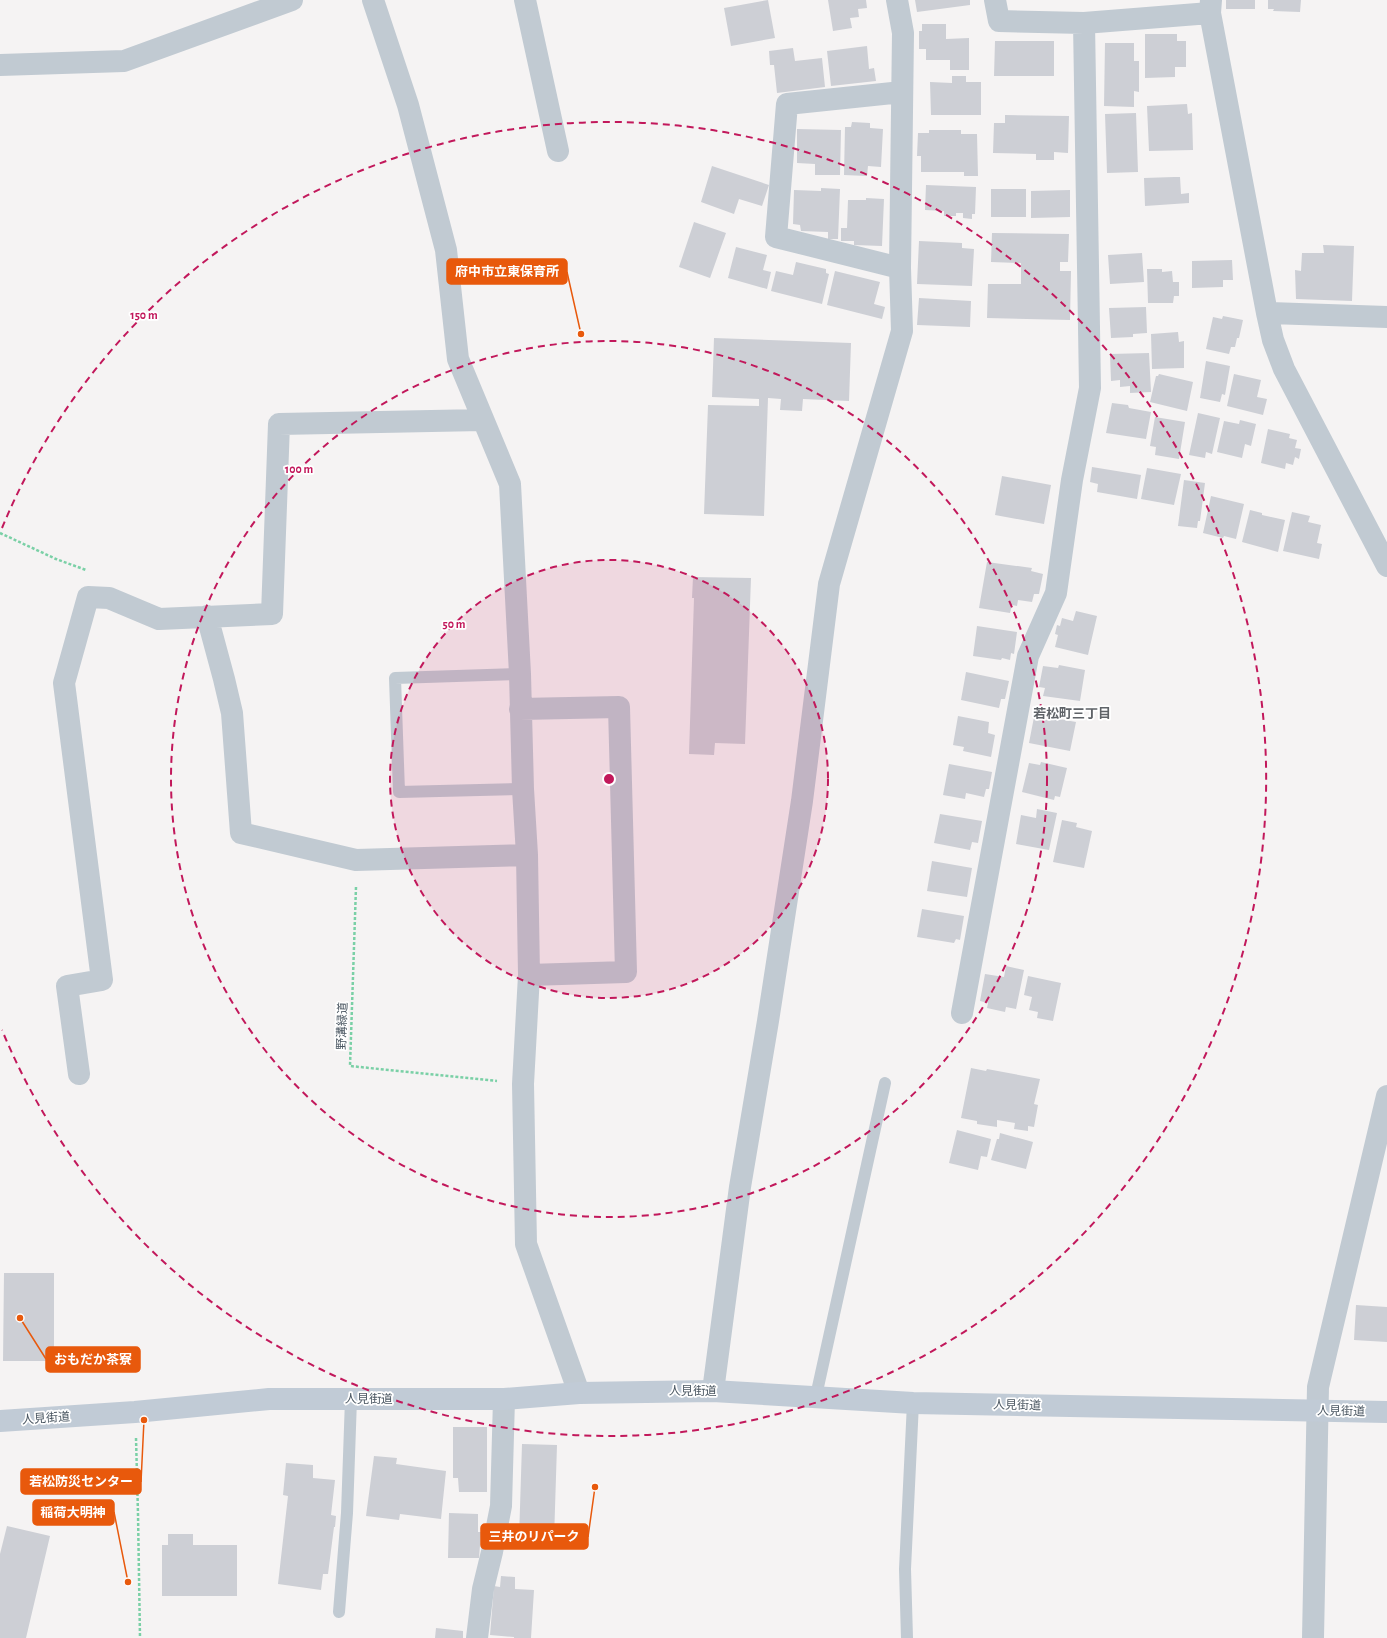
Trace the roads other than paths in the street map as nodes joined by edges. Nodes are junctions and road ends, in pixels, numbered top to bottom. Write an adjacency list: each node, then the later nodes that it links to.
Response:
1 (292, 0): 8 (street)
2 (374, 0): 14 (street)
3 (525, 0): 10 (street)
4 (897, 0): 9 (street)
5 (995, 0): 7 (street)
6 (1211, 7): 7 (street); 12 (street)
7 (1084, 23): 22 (street)
8 (0, 65)
9 (902, 92): 11 (street); 11 (street)
10 (558, 150)
11 (900, 268): 26 (street)
12 (1266, 313): 13 (street); 15 (street)
13 (1387, 318)
14 (482, 420): 16 (street); 17 (street)
15 (1387, 566)
16 (207, 616): 20 (street); 23 (street)
17 (520, 674): 18 (street); 19 (lane)
18 (520, 709): 19 (street); 21 (street)
19 (523, 789): 20 (street)
20 (527, 855): 21 (street)
21 (529, 975): 27 (street)
22 (962, 1013)
23 (79, 1074)
24 (885, 1082): 28 (lane)
25 (1387, 1096): 32 (street)
26 (713, 1391): 27 (main road, 人見街道); 28 (main road, 人見街道)
27 (579, 1393): 30 (main road, 人見街道)
28 (816, 1396): 31 (main road, 人見街道)
29 (351, 1399): 30 (main road, 人見街道); 34 (main road, 人見街道); 35 (lane)
30 (504, 1399): 36 (street)
31 (913, 1403): 32 (main road, 人見街道); 37 (lane)
32 (1317, 1410): 33 (main road, 人見街道); 38 (street)
33 (1387, 1412)
34 (0, 1421)
35 (339, 1612)
36 (477, 1638)
37 (907, 1638)
38 (1313, 1638)

